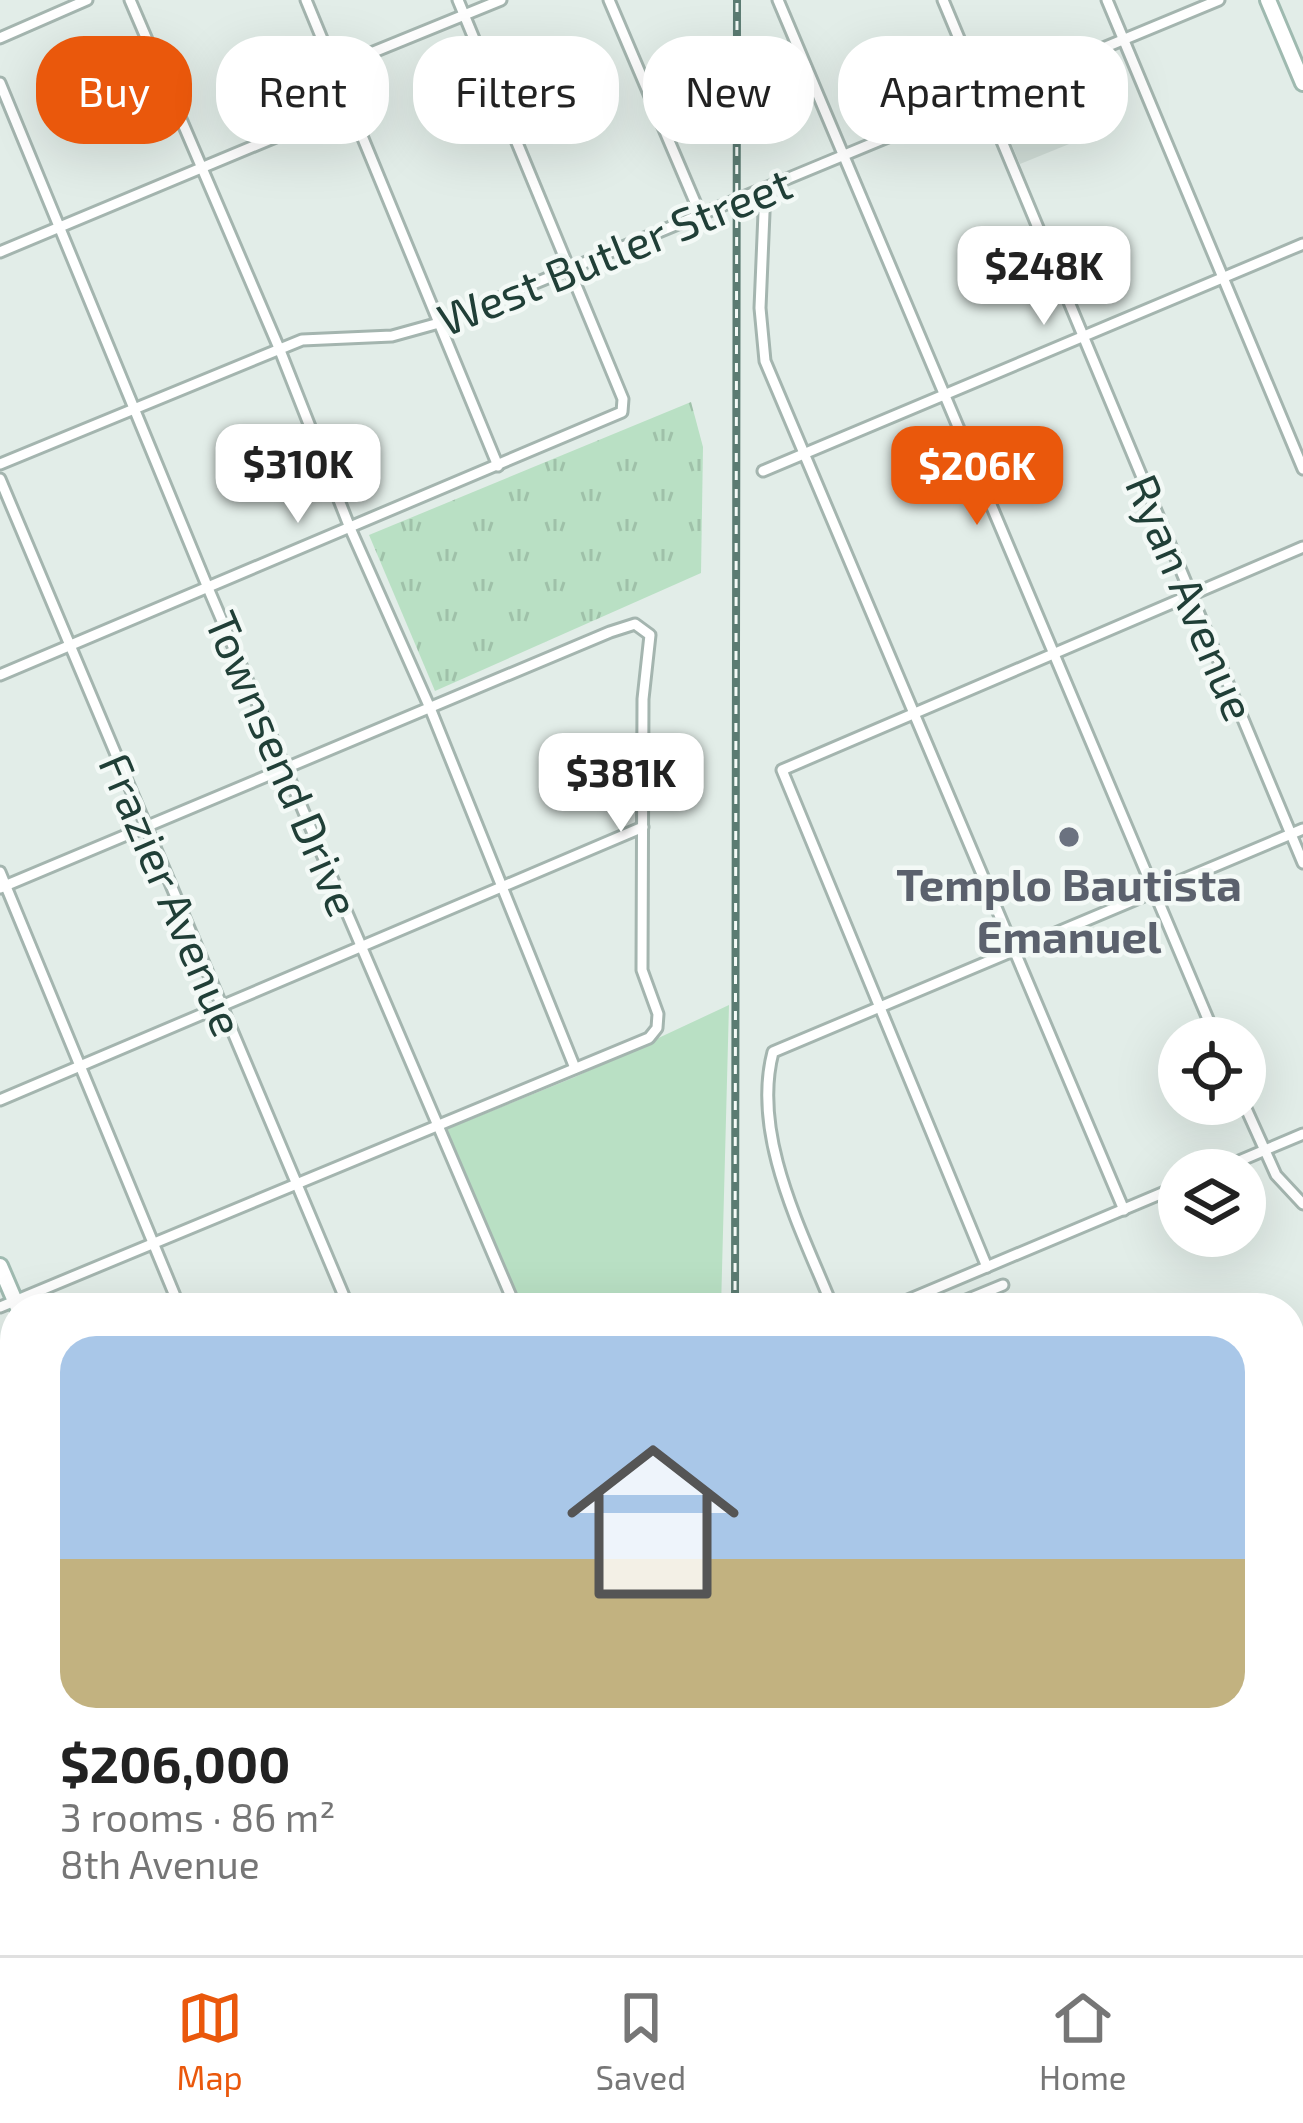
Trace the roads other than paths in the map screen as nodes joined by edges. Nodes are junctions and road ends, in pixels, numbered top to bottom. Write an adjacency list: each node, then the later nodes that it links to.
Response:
1 (87, 0): 16 (street)
2 (130, 0): 27 (street)
3 (306, 0): 13 (street)
4 (458, 0): 12 (street)
5 (501, 0): 12 (street)
6 (609, 0): 29 (street)
7 (778, 0): 26 (street)
8 (943, 0): 14 (street, Ryan Avenue)
9 (1107, 0): 15 (street)
10 (1219, 0): 17 (street, West Butler Street)
11 (1268, 0): 21 (main road)
12 (464, 15): 18 (street); 33 (street)
13 (321, 36)
14 (958, 36)
15 (1122, 36)
16 (0, 38)
17 (1128, 38)
18 (389, 46)
19 (1128, 50): 34 (street)
20 (0, 83): 30 (street, Townsend Drive)
21 (1303, 83)
22 (259, 144): 27 (street)
23 (365, 144): 35 (street)
24 (874, 144): 26 (street, West Butler Street)
25 (1002, 144): 36 (street, Ryan Avenue)
26 (844, 156): 28 (street, West Butler Street); 38 (street)
27 (202, 168): 30 (street); 37 (street)
28 (765, 189): 29 (street, West Butler Street); 40 (street)
29 (701, 216): 33 (street, West Butler Street)
30 (57, 228): 32 (street); 39 (street, Townsend Drive)
31 (1303, 244): 34 (street)
32 (0, 252)
33 (569, 268): 35 (street, West Butler Street); 42 (street)
34 (1223, 278): 36 (street); 43 (street)
35 (439, 322): 37 (street, West Butler Street); 42 (street)
36 (1083, 336): 38 (street); 49 (street, Ryan Avenue)
37 (279, 348): 39 (street, West Butler Street); 46 (street)
38 (945, 394): 40 (street); 51 (street)
39 (134, 408): 41 (street, West Butler Street); 48 (street, Townsend Drive)
40 (803, 454): 44 (street); 54 (street)
41 (0, 464)
42 (498, 466): 46 (street)
43 (1303, 469)
44 (764, 471)
45 (0, 479): 50 (street, Frazier Avenue)
46 (350, 528): 48 (street); 53 (street)
47 (1303, 547): 49 (street)
48 (208, 588): 50 (street); 55 (street, Townsend Drive)
49 (1191, 595): 51 (street); 59 (street, Ryan Avenue)
50 (70, 646): 52 (street); 56 (street, Frazier Avenue)
51 (1054, 654): 54 (street); 64 (street)
52 (0, 675)
53 (430, 708): 55 (street); 57 (street); 62 (street)
54 (914, 713): 66 (street); 68 (street)
55 (287, 767): 56 (street); 65 (street, Townsend Drive)
56 (146, 827): 63 (street); 67 (street, Frazier Avenue)
57 (644, 827): 62 (street); 71 (street)
58 (1303, 829): 59 (street)
59 (1291, 834): 60 (street, Ryan Avenue); 64 (street)
60 (1303, 863)
61 (0, 872): 63 (street)
62 (503, 886): 65 (street); 71 (street)
63 (3, 887): 70 (street)
64 (1155, 892): 66 (street); 69 (street)
65 (365, 948): 67 (street); 73 (street, Townsend Drive)
66 (1014, 950): 68 (street); 80 (street)
67 (219, 1006): 70 (street); 77 (street, Frazier Avenue)
68 (877, 1008): 82 (street); 88 (street)
69 (1207, 1017)
70 (80, 1067): 72 (street); 81 (street)
71 (575, 1068): 73 (street)
72 (0, 1100)
73 (440, 1126): 77 (street); 87 (street, Townsend Drive)
74 (1303, 1134): 75 (street)
75 (1266, 1150)
76 (1266, 1155): 79 (street)
77 (296, 1185): 81 (street); 86 (street, Frazier Avenue)
78 (1158, 1195): 80 (street)
79 (1303, 1204)
80 (1124, 1210): 82 (street)
81 (154, 1245): 84 (street); 85 (street)
82 (987, 1267): 89 (street)
83 (1003, 1285): 90 (street)
84 (41, 1293)
85 (174, 1293)
86 (343, 1293)
87 (510, 1293)
88 (827, 1293)
89 (925, 1293)
90 (984, 1293)

